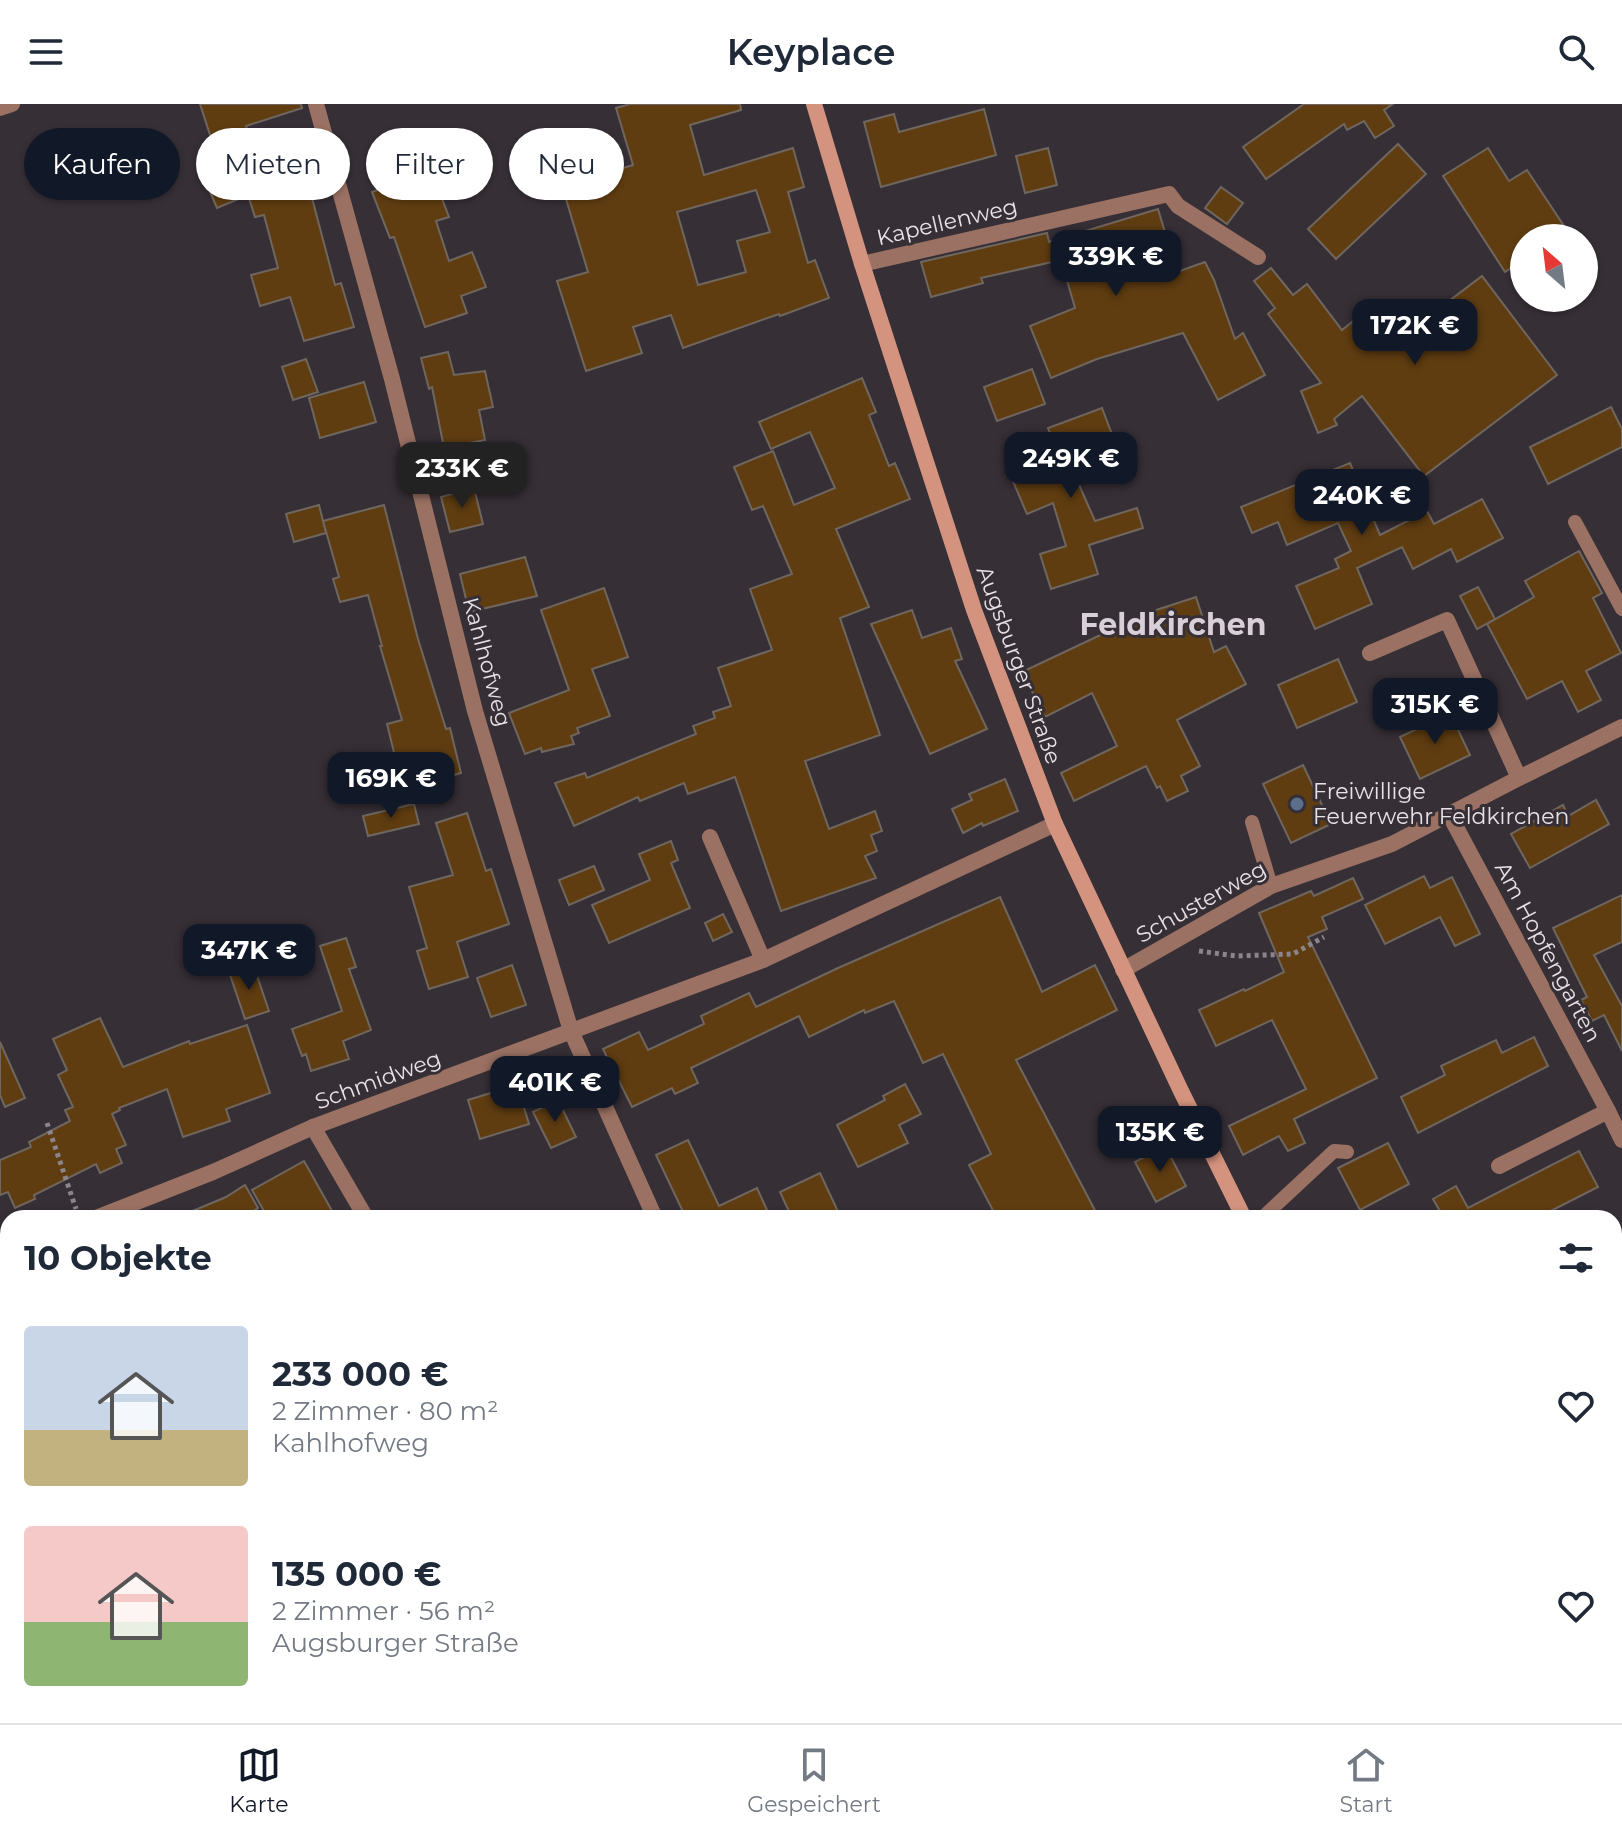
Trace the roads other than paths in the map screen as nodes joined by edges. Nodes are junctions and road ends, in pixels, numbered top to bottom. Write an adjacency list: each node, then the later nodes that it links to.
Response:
1 (12, 104): 4 (street)
2 (316, 104): 19 (street, Kahlhofweg)
3 (814, 104): 6 (main road, Augsburger Straße)
4 (0, 108)
5 (1258, 257): 6 (street, Kapellenweg)
6 (862, 264): 14 (main road, Augsburger Straße)
7 (1575, 522): 8 (lane)
8 (1622, 609)
9 (1370, 653): 11 (street)
10 (1622, 727): 11 (street, Schusterweg)
11 (1519, 778): 12 (street, Schusterweg)
12 (1449, 814): 16 (street, Schusterweg); 20 (street, Am Hopfengarten)
13 (1252, 822): 16 (lane)
14 (1055, 824): 17 (street, Schmidweg); 18 (main road, Augsburger Straße)
15 (710, 837): 17 (street)
16 (1271, 886): 18 (street, Schusterweg)
17 (763, 960): 19 (street, Schmidweg)
18 (1123, 970): 28 (main road, Augsburger Straße)
19 (571, 1031): 21 (street, Schmidweg); 27 (street, Kahlhofweg)
20 (1608, 1111): 22 (street, Am Hopfengarten); 24 (street)
21 (313, 1127): 25 (street, Schmidweg); 26 (street)
22 (1622, 1140)
23 (1347, 1152): 29 (lane)
24 (1499, 1166)
25 (120, 1210)
26 (361, 1210)
27 (651, 1210)
28 (1240, 1210)
29 (1271, 1210)

